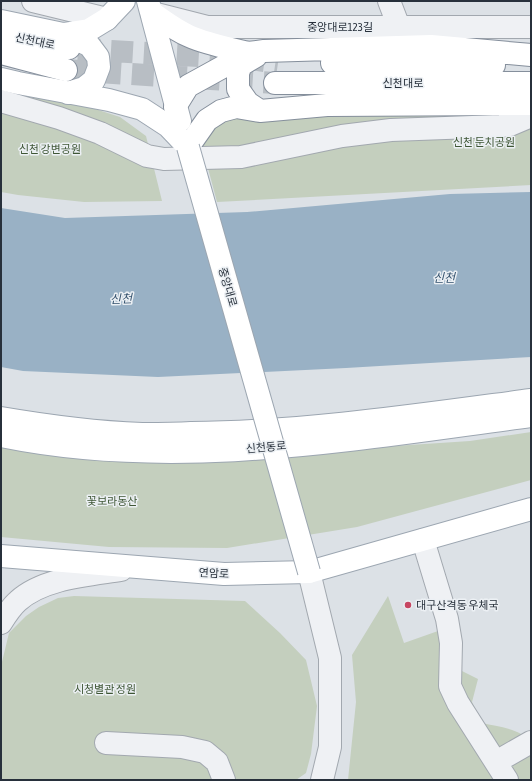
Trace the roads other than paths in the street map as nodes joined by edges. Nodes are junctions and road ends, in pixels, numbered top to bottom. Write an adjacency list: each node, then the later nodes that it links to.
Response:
1 (33, 1): 5 (street)
2 (124, 1): 5 (main road)
3 (389, 1): 7 (street)
4 (150, 7): 7 (street, 중앙대로123길); 13 (main road); 21 (main road, 중앙대로)
5 (107, 19): 10 (main road)
6 (1, 21): 10 (main road)
7 (399, 27): 8 (street, 중앙대로123길)
8 (531, 27)
9 (1, 34): 10 (main road, 신천대로)
10 (66, 41): 18 (main road)
11 (1, 53): 15 (main road, 신천대로)
12 (531, 55): 13 (main road)
13 (266, 62): 14 (main road, 신천대로); 17 (main road, 신천대로); 21 (main road); 22 (main road)
14 (531, 65)
15 (66, 70)
16 (1, 79): 18 (main road)
17 (531, 83)
18 (68, 93): 24 (main road)
19 (1, 101): 23 (street)
20 (531, 104): 22 (main road)
21 (175, 107): 24 (main road, 중앙대로)
22 (260, 111): 24 (main road)
23 (531, 116)
24 (188, 147): 34 (main road, 중앙대로, bridge)
25 (531, 400): 27 (main road, 신천동로)
26 (531, 416): 28 (main road, 신천동로)
27 (1, 418)
28 (1, 436)
29 (531, 499): 31 (main road, 연암로)
30 (531, 509): 31 (main road, 연암로)
31 (423, 540): 34 (main road, 연암로); 38 (street)
32 (1, 556): 33 (main road, 연암로)
33 (135, 568): 34 (main road, 연암로); 35 (street)
34 (309, 572): 40 (street)
35 (1, 623)
36 (531, 742): 38 (street)
37 (106, 743): 39 (street)
38 (502, 771)
39 (224, 780)
40 (322, 780)

